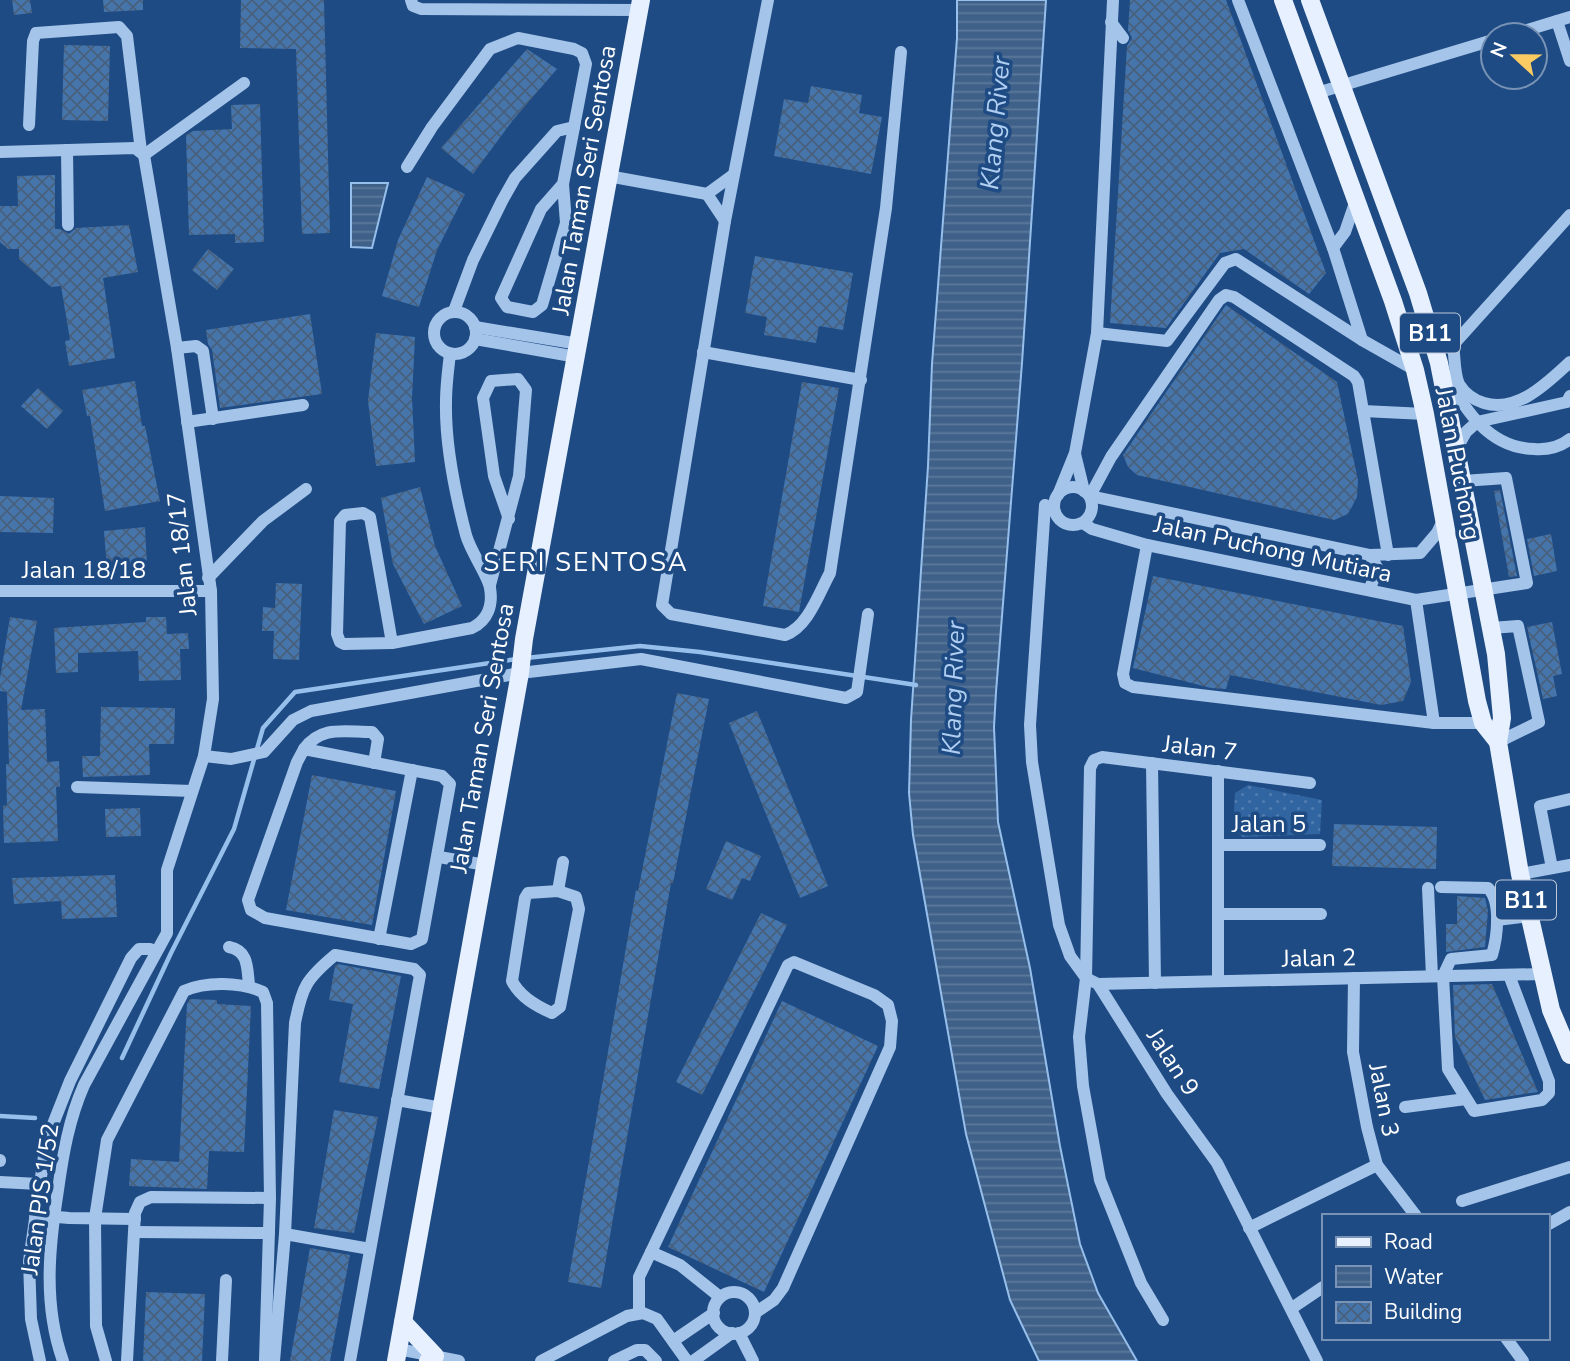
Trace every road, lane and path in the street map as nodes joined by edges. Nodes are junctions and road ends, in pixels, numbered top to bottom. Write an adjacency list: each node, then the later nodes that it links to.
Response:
1 (411, 0): 7 (street)
2 (768, 0): 23 (street)
3 (1112, 0): 9 (street)
4 (1238, 0): 31 (street)
5 (1283, 0): 16 (main road, Jalan Puchong / B11)
6 (1310, 0): 15 (main road, Jalan Puchong / B11)
7 (640, 5): 24 (main road, Jalan Taman Seri Sentosa)
8 (1564, 19): 13 (street)
9 (1111, 22): 10 (street); 34 (street)
10 (1124, 38)
11 (1479, 44): 15 (street)
12 (901, 52): 44 (street)
13 (1570, 61)
14 (244, 83): 21 (street)
15 (1341, 86): 16 (street); 41 (main road, Jalan Puchong / B11)
16 (1317, 93): 27 (main road, Jalan Puchong / B11)
17 (29, 125): 21 (street, Jalan 18/17)
18 (574, 127): 22 (street); 25 (street); 32 (street)
19 (67, 150): 20 (street); 21 (street); 30 (street)
20 (0, 152)
21 (142, 153): 37 (street, Jalan 18/17)
22 (407, 167)
23 (733, 175): 26 (street); 29 (street)
24 (608, 176): 26 (street); 38 (main road, Jalan Taman Seri Sentosa)
25 (563, 184): 25 (street)
26 (707, 194): 29 (street)
27 (1356, 200): 31 (street); 43 (main road, Jalan Puchong / B11)
28 (1570, 215): 36 (street)
29 (725, 221): 39 (street)
30 (68, 225)
31 (1333, 248): 35 (street)
32 (454, 311): 33 (street); 40 (street)
33 (475, 333): 38 (street); 40 (street)
34 (1097, 333): 35 (street); 55 (street)
35 (1362, 340): 43 (street)
36 (1453, 345): 41 (street); 47 (street)
37 (177, 348): 50 (street); 51 (street, Jalan 18/17)
38 (578, 350): 77 (main road, Jalan Taman Seri Sentosa)
39 (703, 352): 44 (street); 44 (street)
40 (450, 354): 68 (street)
41 (1437, 356): 52 (street); 54 (main road, Jalan Puchong / B11)
42 (1570, 362): 47 (street)
43 (1415, 370): 49 (main road, Jalan Puchong / B11)
44 (861, 380)
45 (1569, 402): 47 (street)
46 (303, 405): 50 (street)
47 (1522, 406): 52 (street)
48 (1363, 411): 49 (street); 58 (street); 66 (street)
49 (1425, 414): 62 (main road, Jalan Puchong / B11)
50 (213, 419): 51 (street)
51 (187, 422): 67 (street, Jalan 18/17)
52 (1477, 422): 53 (street); 54 (street)
53 (1570, 439)
54 (1457, 449): 56 (main road, Jalan Puchong / B11)
55 (1075, 453): 58 (street); 59 (street)
56 (1463, 481): 70 (main road, Jalan Puchong / B11); 70 (street, Jalan Puchong Mutiara)
57 (306, 489): 67 (street)
58 (1087, 494): 59 (street); 63 (street); 65 (street, Jalan Puchong Mutiara)
59 (1058, 495): 63 (street)
60 (1045, 505): 111 (street, Jalan 9)
61 (509, 519): 61 (street); 68 (street)
62 (1444, 519): 66 (street, Jalan Puchong Mutiara); 72 (main road, Jalan Puchong / B11)
63 (1083, 523): 64 (street, Jalan Puchong Mutiara)
64 (1147, 545): 69 (street, Jalan Puchong Mutiara); 78 (street)
65 (1370, 555): 66 (street, Jalan Puchong Mutiara); 69 (street)
66 (1388, 555)
67 (209, 584): 71 (street, Jalan 18/18); 82 (street, Jalan 18/17)
68 (490, 585): 76 (street)
69 (1369, 590): 73 (street, Jalan Puchong Mutiara)
70 (1483, 590): 72 (street, Jalan Puchong Mutiara); 75 (main road, Jalan Puchong / B11)
71 (0, 592)
72 (1457, 594): 73 (street, Jalan Puchong Mutiara); 79 (main road, Jalan Puchong / B11)
73 (1416, 600): 78 (street)
74 (868, 614): 77 (street)
75 (1491, 628): 80 (main road, Jalan Puchong / B11); 80 (street)
76 (391, 643): 76 (street)
77 (520, 673): 82 (street); 95 (main road, Jalan Taman Seri Sentosa)
78 (1434, 723): 79 (street)
79 (1483, 723): 80 (main road, Jalan Puchong / B11)
80 (1498, 742): 98 (main road, Jalan Puchong / B11)
81 (304, 749): 83 (street); 83 (street); 104 (street)
82 (204, 756): 89 (street, Jalan 18/17)
83 (374, 763): 85 (street)
84 (1152, 763): 86 (street, Jalan 7); 111 (street, Jalan 7); 113 (street)
85 (412, 770): 93 (street); 104 (street)
86 (1218, 771): 87 (street, Jalan 7); 91 (street)
87 (1310, 783)
88 (77, 787): 89 (street)
89 (192, 791): 106 (street, Jalan 18/17)
90 (1570, 799): 97 (street)
91 (1218, 845): 92 (street, Jalan 5); 100 (street)
92 (1320, 845)
93 (439, 857): 95 (street); 104 (street)
94 (563, 862): 99 (street)
95 (486, 864): 121 (main road, Jalan Taman Seri Sentosa)
96 (1570, 865): 97 (street)
97 (1552, 868): 98 (street)
98 (1520, 874): 102 (main road, Jalan Puchong / B11)
99 (558, 891): 99 (street)
100 (1218, 914): 101 (street); 112 (street)
101 (1321, 914)
102 (1529, 916): 103 (street); 107 (main road, Jalan Puchong / B11)
103 (1497, 920): 109 (street); 109 (street)
104 (379, 939)
105 (229, 947): 114 (street)
106 (157, 948): 116 (street); 117 (street, Jalan PJS 1/52)
107 (1542, 974): 108 (street, Jalan 2); 115 (main road, Jalan Puchong / B11)
108 (1509, 975): 109 (street, Jalan 2); 118 (street)
109 (1437, 976): 110 (street, Jalan 2); 118 (street)
110 (1354, 978): 112 (street, Jalan 2); 122 (street, Jalan 3)
111 (1092, 981): 113 (street, Jalan 2); 135 (street, Jalan 9); 147 (street)
112 (1218, 981): 113 (street, Jalan 2)
113 (1155, 983)
114 (249, 985): 126 (street); 132 (street)
115 (1570, 1055)
116 (69, 1081): 117 (street); 125 (street, Jalan PJS 1/52)
117 (84, 1085): 131 (street, Jalan PJS 1/52)
118 (1466, 1099): 120 (street)
119 (397, 1100): 121 (street); 137 (street); 138 (street)
120 (1405, 1107)
121 (442, 1108): 148 (main road, Jalan Taman Seri Sentosa)
122 (1377, 1165): 129 (street, Jalan 3); 135 (street)
123 (1570, 1167): 127 (street)
124 (0, 1182): 125 (street)
125 (39, 1184): 130 (street, Jalan PJS 1/52)
126 (270, 1198): 134 (street); 136 (street)
127 (1462, 1201)
128 (1570, 1212): 133 (street)
129 (1414, 1214)
130 (34, 1215): 131 (street); 154 (street, Jalan PJS 1/52)
131 (54, 1216): 132 (street); 155 (street, Jalan PJS 1/52)
132 (94, 1218): 134 (street); 156 (street)
133 (1549, 1224)
134 (135, 1225): 136 (street); 157 (street)
135 (1249, 1228): 143 (street, Jalan 9)
136 (268, 1233): 159 (street)
137 (285, 1234): 138 (street); 160 (street)
138 (370, 1249): 161 (street)
139 (651, 1252): 142 (street); 144 (street); 146 (street)
140 (226, 1280): 158 (street)
141 (1322, 1288): 143 (street)
142 (720, 1297): 145 (street); 146 (street)
143 (1292, 1308): 169 (street, Jalan 9)
144 (639, 1313): 151 (street); 163 (street)
145 (714, 1313): 149 (street); 151 (street)
146 (755, 1313): 149 (street)
147 (1163, 1320)
148 (403, 1322): 152 (main road, Jalan Taman Seri Sentosa); 153 (main road)
149 (735, 1333): 167 (street); 168 (street)
150 (1507, 1340): 170 (street)
151 (673, 1341): 166 (street)
152 (397, 1355): 153 (street)
153 (431, 1359): 162 (street)
154 (40, 1361)
155 (63, 1361)
156 (106, 1361)
157 (127, 1361)
158 (222, 1361)
159 (264, 1361)
160 (274, 1361)
161 (351, 1361)
162 (458, 1361)
163 (541, 1361)
164 (614, 1361): 165 (street)
165 (656, 1361)
166 (687, 1361)
167 (693, 1361)
168 (753, 1361)
169 (1317, 1361)
170 (1523, 1361)

